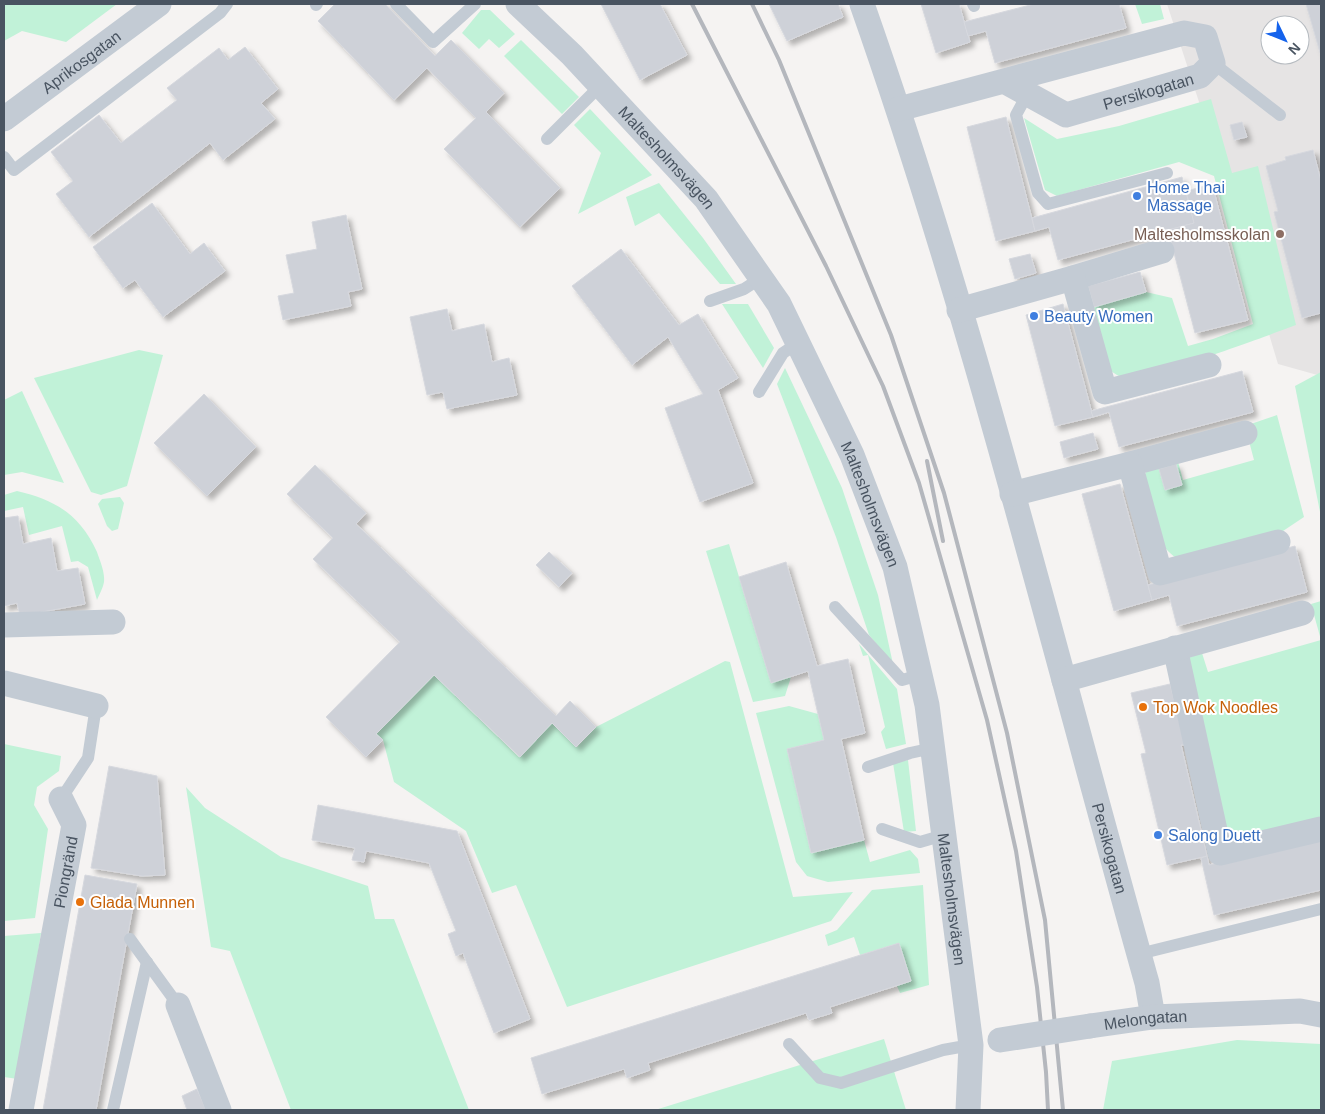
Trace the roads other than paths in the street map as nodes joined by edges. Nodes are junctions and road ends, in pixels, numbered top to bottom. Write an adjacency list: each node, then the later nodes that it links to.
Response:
1 (159, 4): 13 (street, Aprikosgatan)
2 (227, 4): 15 (lane)
3 (396, 4): 4 (lane)
4 (475, 4)
5 (518, 4): 9 (street, Maltesholmsvägen)
6 (862, 4): 11 (street, Persikogatan)
7 (1213, 63): 8 (street, Persikogatan); 10 (street, Persikogatan); 12 (lane)
8 (1004, 81): 10 (street, Persikogatan); 11 (street, Persikogatan)
9 (600, 85): 14 (lane); 18 (street, Maltesholmsvägen)
10 (1028, 93): 16 (lane)
11 (900, 109): 21 (street, Persikogatan)
12 (1280, 114)
13 (4, 119)
14 (548, 139)
15 (4, 157)
16 (1167, 173)
17 (1162, 251): 19 (street)
18 (761, 278): 20 (lane); 22 (street, Maltesholmsvägen)
19 (1072, 278): 21 (street); 23 (street)
20 (710, 301)
21 (960, 310): 27 (street, Persikogatan)
22 (798, 343): 24 (lane); 34 (street, Maltesholmsvägen)
23 (1209, 365)
24 (759, 392)
25 (1245, 433): 26 (street)
26 (1130, 464): 27 (street); 28 (street)
27 (1012, 494): 35 (street, Persikogatan)
28 (1278, 542)
29 (835, 607): 34 (lane)
30 (1302, 613): 33 (street)
31 (113, 622): 32 (street)
32 (4, 625)
33 (1175, 648): 35 (street); 42 (street)
34 (920, 675): 38 (street, Maltesholmsvägen)
35 (1064, 680): 46 (street, Persikogatan)
36 (4, 683): 37 (street, Piongränd)
37 (96, 706): 40 (lane, Piongränd)
38 (933, 748): 39 (lane); 43 (street, Maltesholmsvägen)
39 (868, 767)
40 (61, 799): 53 (street, Piongränd)
41 (882, 829): 43 (lane)
42 (1321, 829)
43 (944, 835): 52 (street, Maltesholmsvägen)
44 (1321, 909): 46 (lane)
45 (130, 939): 47 (lane)
46 (1139, 954): 50 (street, Persikogatan)
47 (147, 962): 48 (lane); 54 (lane)
48 (178, 1005): 55 (street)
49 (1321, 1015): 50 (street, Melongatan)
50 (1153, 1017): 52 (street, Melongatan, bridge)
51 (789, 1044): 52 (lane)
52 (970, 1045): 56 (street, Maltesholmsvägen)
53 (21, 1110)
54 (113, 1110)
55 (219, 1110)
56 (968, 1110)

